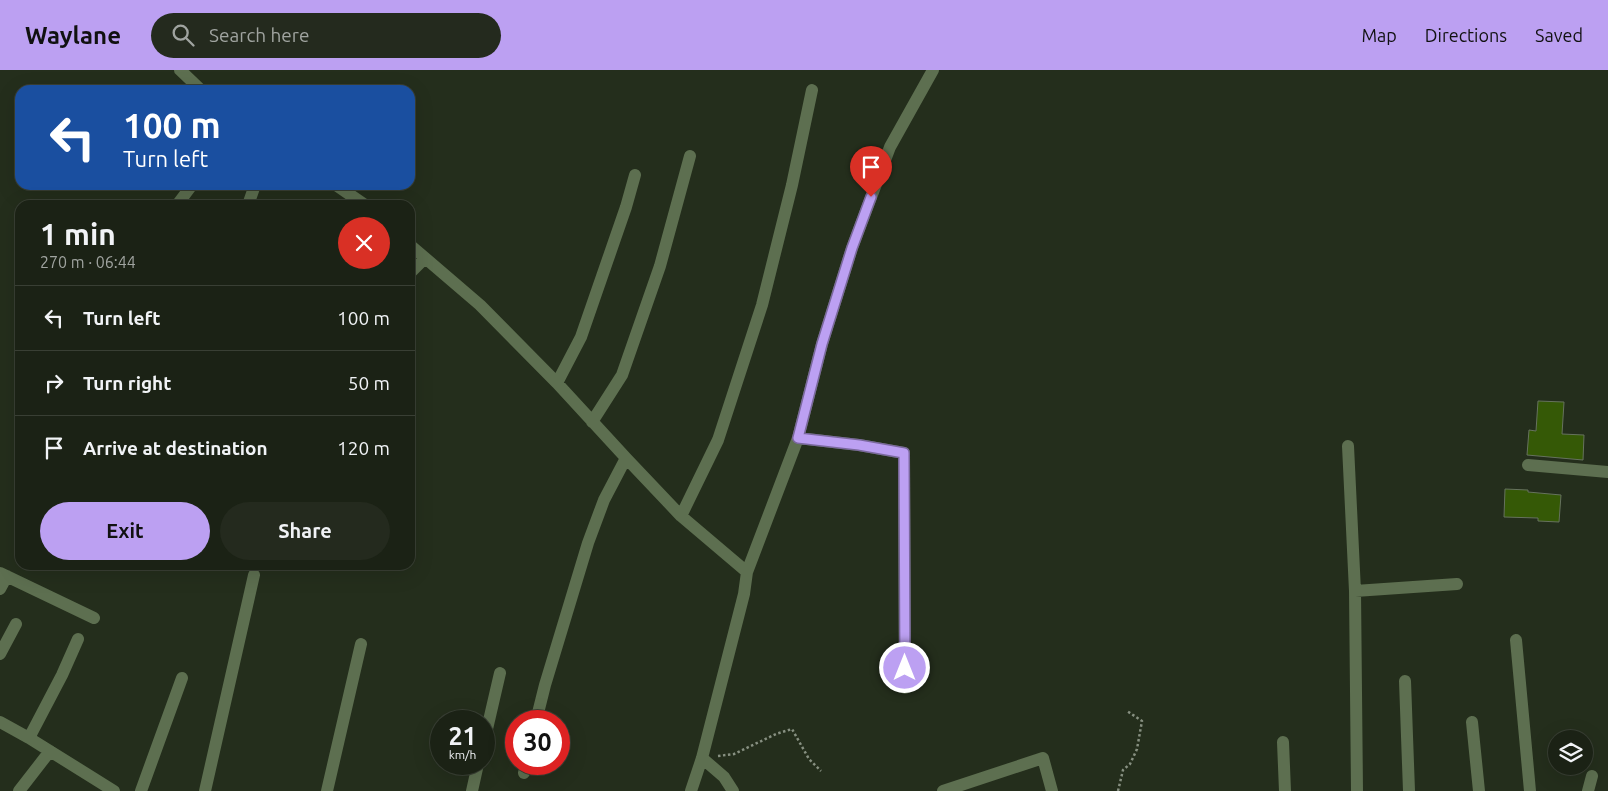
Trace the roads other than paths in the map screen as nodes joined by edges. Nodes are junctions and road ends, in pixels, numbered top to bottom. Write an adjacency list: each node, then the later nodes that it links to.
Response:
1 (180, 70): 3 (street)
2 (933, 70): 14 (street)
3 (196, 85)
4 (812, 90): 19 (street)
5 (690, 156): 13 (street)
6 (635, 175): 12 (street)
7 (343, 190): 8 (street)
8 (358, 200)
9 (415, 249): 10 (street)
10 (425, 258): 11 (street); 12 (street)
11 (415, 268)
12 (557, 383): 13 (street)
13 (592, 422): 16 (street)
14 (798, 438): 20 (street); 35 (street)
15 (1348, 446): 25 (street)
16 (626, 458): 19 (street); 37 (street)
17 (1528, 464): 18 (street)
18 (1608, 472)
19 (681, 516): 20 (street)
20 (747, 572): 43 (street)
21 (4, 575): 24 (street); 26 (street)
22 (254, 575): 49 (street)
23 (1457, 584): 25 (street)
24 (0, 589)
25 (1355, 591): 57 (street)
26 (94, 618)
27 (16, 624): 31 (street)
28 (78, 639): 40 (street)
29 (1516, 640): 60 (street)
30 (361, 644): 50 (street)
31 (0, 654)
32 (500, 673): 36 (street)
33 (182, 678): 48 (street)
34 (1405, 681): 58 (street)
35 (905, 688)
36 (491, 710)
37 (539, 710)
38 (0, 722): 40 (street)
39 (1472, 722): 59 (street)
40 (29, 738): 42 (street)
41 (1283, 742): 56 (street)
42 (50, 751): 46 (street); 47 (street)
43 (702, 758): 52 (street); 53 (street)
44 (476, 775): 51 (street)
45 (1592, 776): 61 (street)
46 (19, 791)
47 (114, 791)
48 (141, 791)
49 (205, 791)
50 (327, 791)
51 (472, 791)
52 (691, 791)
53 (733, 791)
54 (943, 791): 55 (street)
55 (1052, 791)
56 (1285, 791)
57 (1357, 791)
58 (1409, 791)
59 (1480, 791)
60 (1530, 791)
61 (1588, 791)

